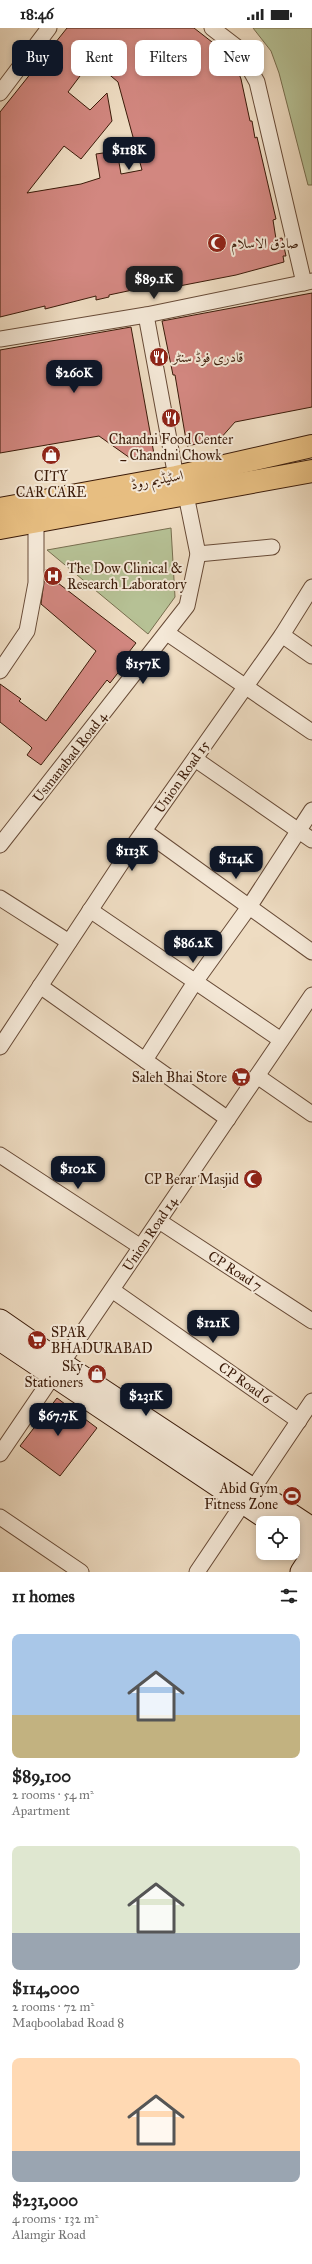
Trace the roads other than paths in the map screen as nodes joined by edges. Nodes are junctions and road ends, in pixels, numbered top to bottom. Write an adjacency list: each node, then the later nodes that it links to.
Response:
1 (49, 28): 3 (street)
2 (212, 28): 4 (street)
3 (0, 93)
4 (308, 282): 5 (street)
5 (146, 315): 6 (street); 9 (street, Usmanabad Road 4)
6 (0, 339)
7 (312, 446): 9 (main road, اسٹیڈیم روڈ)
8 (312, 471): 9 (main road, اسٹیڈیم روڈ)
9 (181, 486): 10 (main road, اسٹیڈیم روڈ); 11 (main road, اسٹیڈیم روڈ); 14 (street, Usmanabad Road 4)
10 (0, 509)
11 (36, 521): 12 (main road, اسٹیڈیم روڈ); 19 (street)
12 (0, 528)
13 (272, 547): 14 (street)
14 (198, 554): 16 (street, Usmanabad Road 4)
15 (312, 587): 17 (street, Union Road 15)
16 (167, 633): 20 (street); 27 (street, Usmanabad Road 4)
17 (282, 635): 18 (street); 20 (street, Union Road 15)
18 (312, 656)
19 (0, 671)
20 (246, 686): 21 (street); 22 (street, Union Road 15)
21 (312, 732)
22 (195, 759): 24 (street, Union Road 15); 25 (street)
23 (312, 810): 25 (street)
24 (144, 830): 29 (street); 30 (street, Union Road 15)
25 (298, 830): 26 (street); 29 (street)
26 (312, 840)
27 (0, 845)
28 (0, 898): 31 (street)
29 (249, 906): 32 (street); 33 (street)
30 (90, 910): 31 (street, Union Road 15); 33 (street)
31 (69, 942): 34 (street, Union Road 15)
32 (312, 952)
33 (195, 982): 37 (street); 39 (street)
34 (40, 986): 38 (street, Union Road 15); 39 (street)
35 (312, 995): 36 (street, Union Road 14)
36 (306, 1014): 37 (street, Union Road 14)
37 (281, 1040): 40 (street, Union Road 14)
38 (0, 1047)
39 (145, 1060): 42 (street)
40 (257, 1076): 41 (street); 42 (street, Union Road 14)
41 (312, 1114)
42 (228, 1119): 44 (street, Union Road 14)
43 (0, 1155): 45 (street)
44 (159, 1221): 45 (street, Union Road 14); 48 (street, CP Road 7)
45 (141, 1247): 46 (street, Union Road 14)
46 (112, 1290): 50 (street, Union Road 14); 52 (street, CP Road 6)
47 (0, 1320): 50 (street)
48 (312, 1321)
49 (0, 1340): 50 (street)
50 (58, 1369): 53 (street, Union Road 14); 54 (street)
51 (312, 1401): 52 (street)
52 (299, 1421): 54 (street)
53 (0, 1454)
54 (249, 1496): 55 (street); 57 (street); 62 (street)
55 (267, 1516)
56 (0, 1518): 61 (street)
57 (312, 1528)
58 (300, 1542): 59 (street)
59 (312, 1550)
60 (312, 1555): 63 (street)
61 (81, 1572)
62 (197, 1572)
63 (301, 1572)

